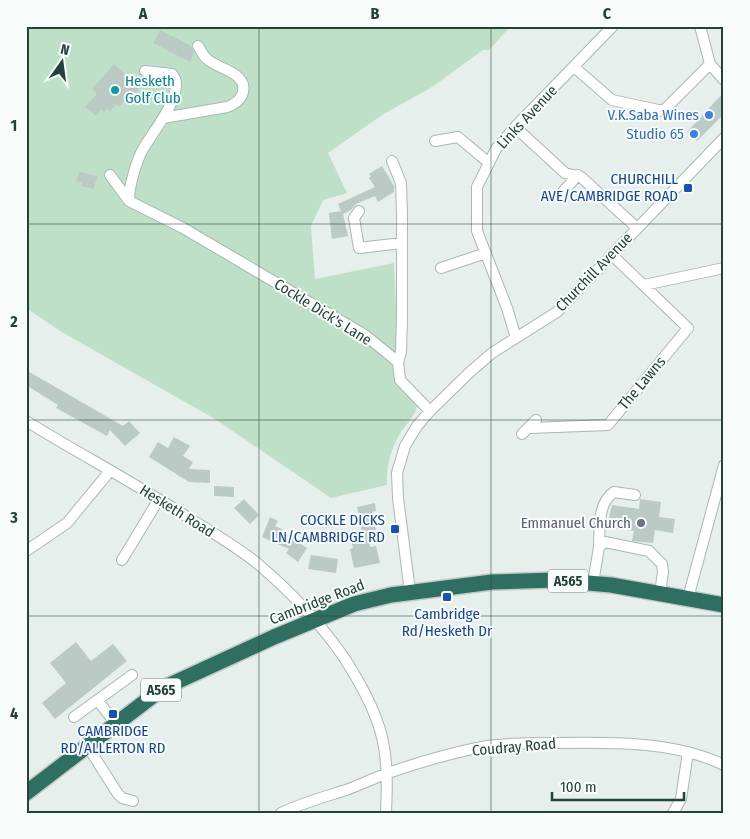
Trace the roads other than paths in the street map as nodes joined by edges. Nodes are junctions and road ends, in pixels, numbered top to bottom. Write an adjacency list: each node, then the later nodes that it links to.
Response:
1 (613, 26): 5 (street, Links Avenue)
2 (700, 26): 4 (street)
3 (198, 46): 8 (street)
4 (710, 64): 5 (street); 7 (street)
5 (574, 67): 9 (street, Links Avenue)
6 (145, 71): 8 (street)
7 (724, 80)
8 (163, 118): 17 (street)
9 (514, 127): 13 (street, Links Avenue); 15 (street)
10 (724, 138): 19 (street, Churchill Avenue)
11 (435, 141): 13 (street)
12 (392, 161): 20 (street)
13 (489, 163): 21 (street, Links Avenue)
14 (110, 175): 17 (street)
15 (578, 175): 16 (street); 19 (street)
16 (560, 195)
17 (129, 201): 27 (street, Cockle Dick's Lane)
18 (359, 211): 20 (street)
19 (637, 228): 22 (street, Churchill Avenue)
20 (402, 243): 27 (street)
21 (486, 253): 23 (street); 26 (street, Links Avenue)
22 (612, 255): 25 (street); 26 (street, Churchill Avenue)
23 (441, 268)
24 (724, 268): 25 (street)
25 (644, 285): 30 (street, The Lawns)
26 (516, 338): 28 (street, Churchill Avenue)
27 (398, 362): 28 (street)
28 (430, 411): 39 (street)
29 (26, 421): 32 (street, Hesketh Road)
30 (530, 427)
31 (724, 464): 41 (street)
32 (110, 470): 34 (street, Hesketh Road); 36 (street)
33 (635, 495): 35 (street)
34 (159, 499): 37 (street); 43 (street, Hesketh Road)
35 (599, 547): 38 (street); 40 (street)
36 (26, 551)
37 (122, 560)
38 (593, 583): 39 (highway, Cambridge Road / A565); 40 (highway, Cambridge Road / A565)
39 (410, 592): 43 (highway, Cambridge Road / A565)
40 (660, 593): 41 (highway, Cambridge Road / A565)
41 (688, 598): 42 (highway, Cambridge Road / A565)
42 (724, 605)
43 (315, 619): 47 (highway, Cambridge Road / A565); 51 (street, Hesketh Road)
44 (132, 675): 45 (street)
45 (98, 701): 46 (street); 47 (street)
46 (74, 717)
47 (116, 724): 48 (highway, Cambridge Road / A565)
48 (88, 747): 52 (highway, Cambridge Road / A565); 53 (street)
49 (688, 752): 50 (street, Coudray Road); 51 (street, Coudray Road); 56 (street)
50 (724, 765)
51 (386, 773): 54 (street, Coudray Road); 55 (street, Hesketh Road)
52 (26, 793)
53 (132, 801)
54 (281, 813)
55 (386, 813)
56 (673, 813)

